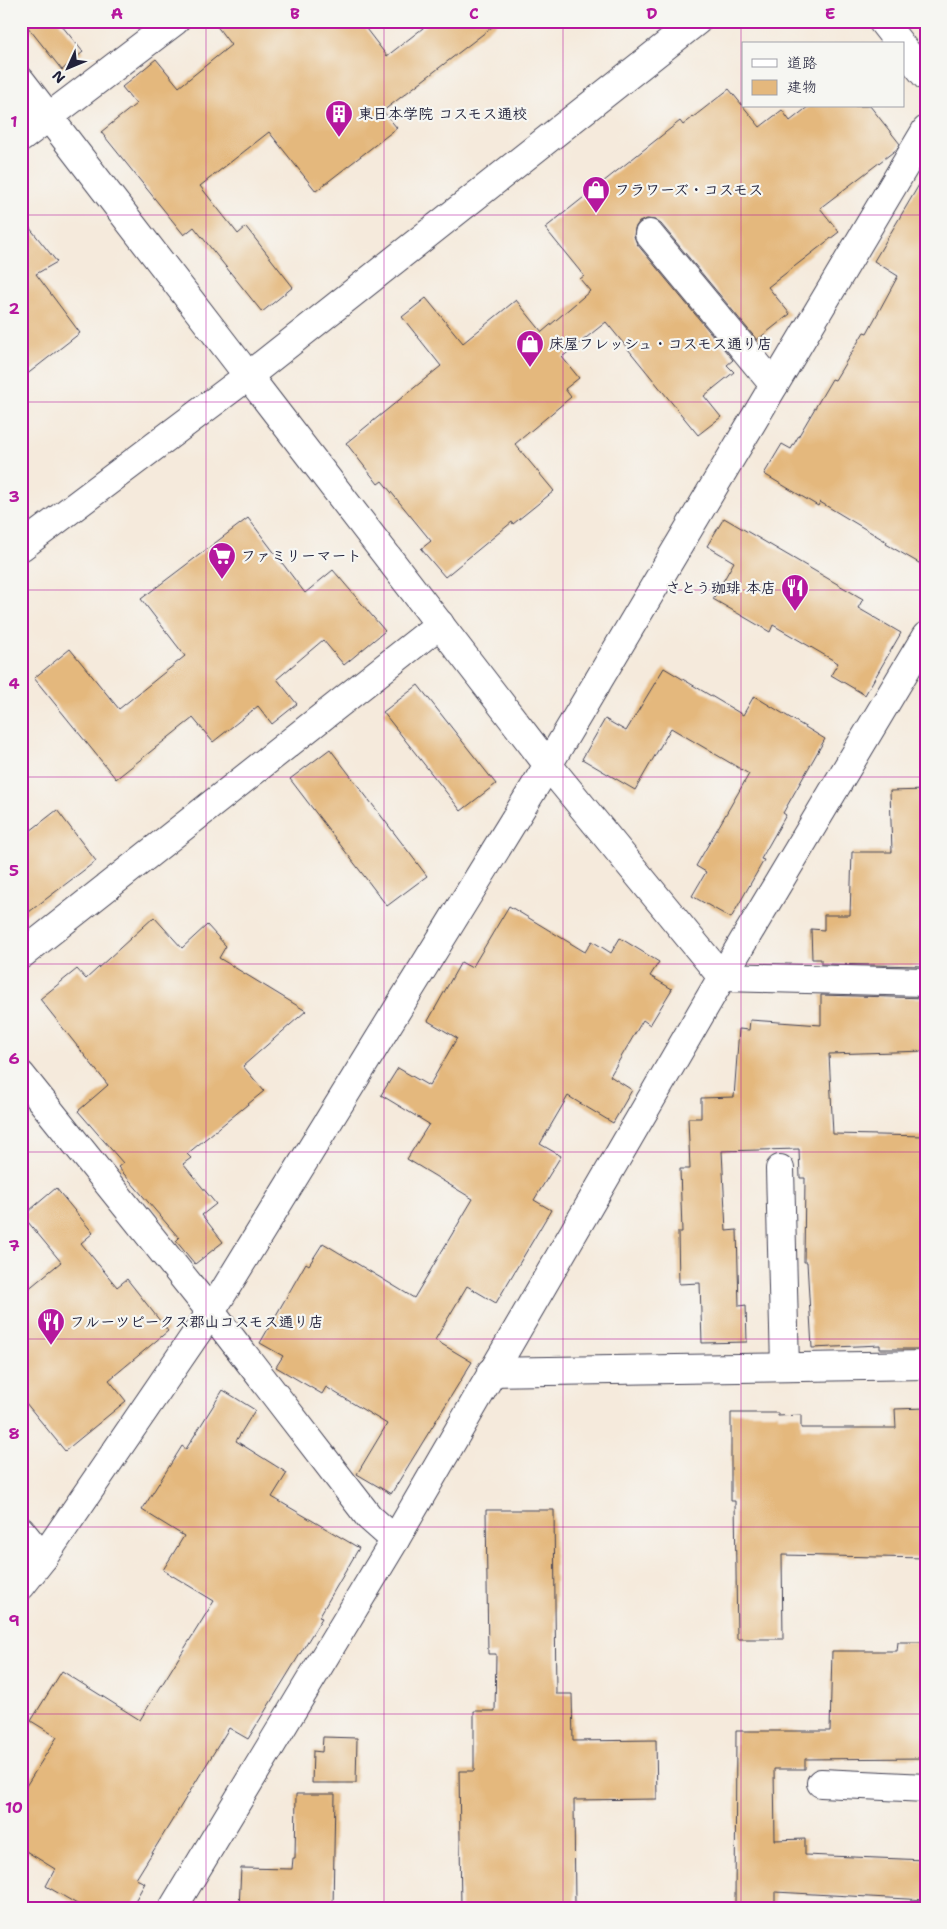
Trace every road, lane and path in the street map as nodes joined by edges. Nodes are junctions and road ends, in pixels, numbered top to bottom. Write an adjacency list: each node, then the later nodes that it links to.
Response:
1 (175, 21): 8 (street)
2 (697, 21): 12 (street)
3 (882, 21): 4 (street)
4 (898, 42)
5 (904, 49): 6 (street)
6 (926, 76)
7 (21, 81): 8 (street)
8 (49, 116): 10 (street); 12 (street)
9 (926, 130): 13 (street)
10 (21, 138)
11 (649, 234): 13 (street)
12 (248, 376): 14 (street); 15 (street)
13 (774, 385): 17 (street)
14 (21, 548)
15 (440, 624): 17 (street); 18 (street)
16 (926, 636): 19 (street)
17 (548, 766): 19 (street); 23 (street)
18 (21, 955)
19 (722, 977): 20 (street); 26 (street)
20 (926, 982)
21 (21, 1075): 23 (street)
22 (780, 1169): 25 (street)
23 (211, 1312): 28 (street); 29 (street)
24 (926, 1365): 25 (street)
25 (785, 1367): 26 (street)
26 (491, 1372): 28 (street)
27 (21, 1531): 29 (street)
28 (395, 1540): 33 (street)
29 (43, 1558): 30 (street)
30 (21, 1586)
31 (821, 1783): 32 (street)
32 (926, 1788)
33 (173, 1908)

